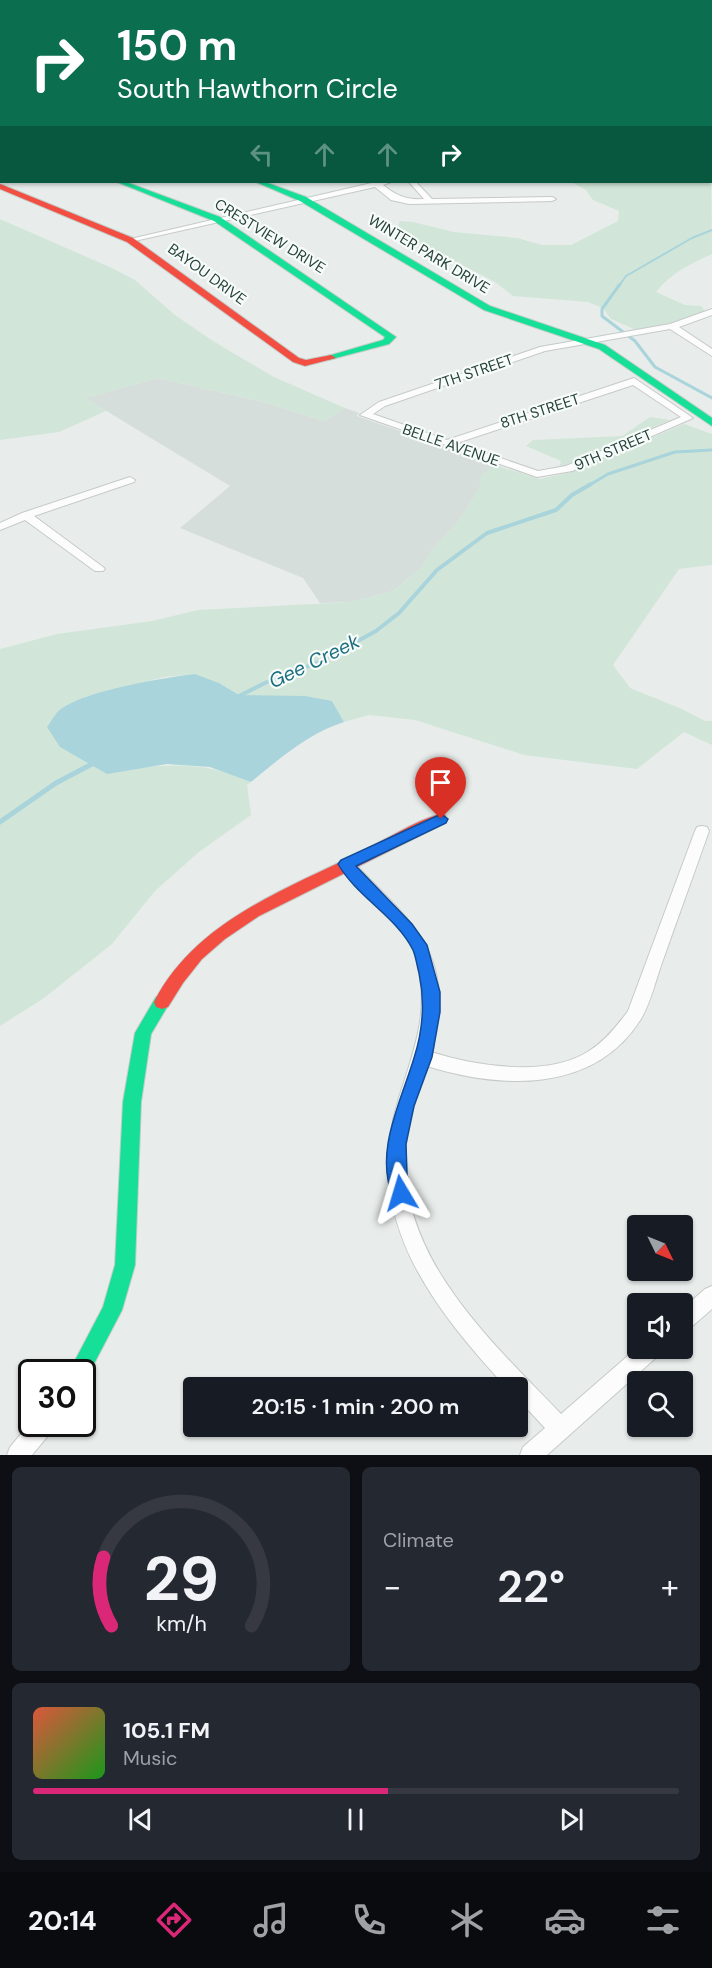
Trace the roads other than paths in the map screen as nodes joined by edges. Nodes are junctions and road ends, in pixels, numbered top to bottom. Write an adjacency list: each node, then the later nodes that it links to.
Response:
1 (124, 183): 10 (street, CRESTVIEW DRIVE)
2 (263, 183): 7 (street, WINTER PARK DRIVE)
3 (382, 183): 5 (street)
4 (413, 183): 9 (street)
5 (376, 184): 7 (street); 9 (street)
6 (0, 186): 11 (street, BAYOU DRIVE)
7 (303, 199): 10 (street); 15 (street, WINTER PARK DRIVE)
8 (552, 199): 9 (street)
9 (430, 202)
10 (217, 219): 11 (street); 14 (street, CRESTVIEW DRIVE)
11 (130, 240): 14 (street, BAYOU DRIVE)
12 (712, 312): 13 (street, 7TH STREET)
13 (672, 326): 15 (street, 7TH STREET); 16 (street)
14 (391, 337)
15 (587, 340): 17 (street, 7TH STREET); 19 (street, WINTER PARK DRIVE)
16 (712, 353)
17 (365, 415): 20 (street, BELLE AVENUE)
18 (688, 418): 20 (street, 8TH STREET); 21 (street, 9TH STREET)
19 (712, 423)
20 (447, 443): 21 (street, BELLE AVENUE)
21 (537, 474)
22 (130, 480): 23 (street)
23 (26, 514): 24 (street); 25 (street)
24 (0, 527)
25 (99, 569)
26 (441, 819): 28 (street)
27 (702, 831): 29 (street)
28 (346, 864): 29 (street); 32 (street)
29 (423, 1057): 34 (street)
30 (712, 1296): 31 (street)
31 (693, 1312)
32 (86, 1359)
33 (640, 1359): 34 (street)
34 (560, 1430): 37 (street)
35 (33, 1437): 36 (street)
36 (18, 1455)
37 (531, 1455)

